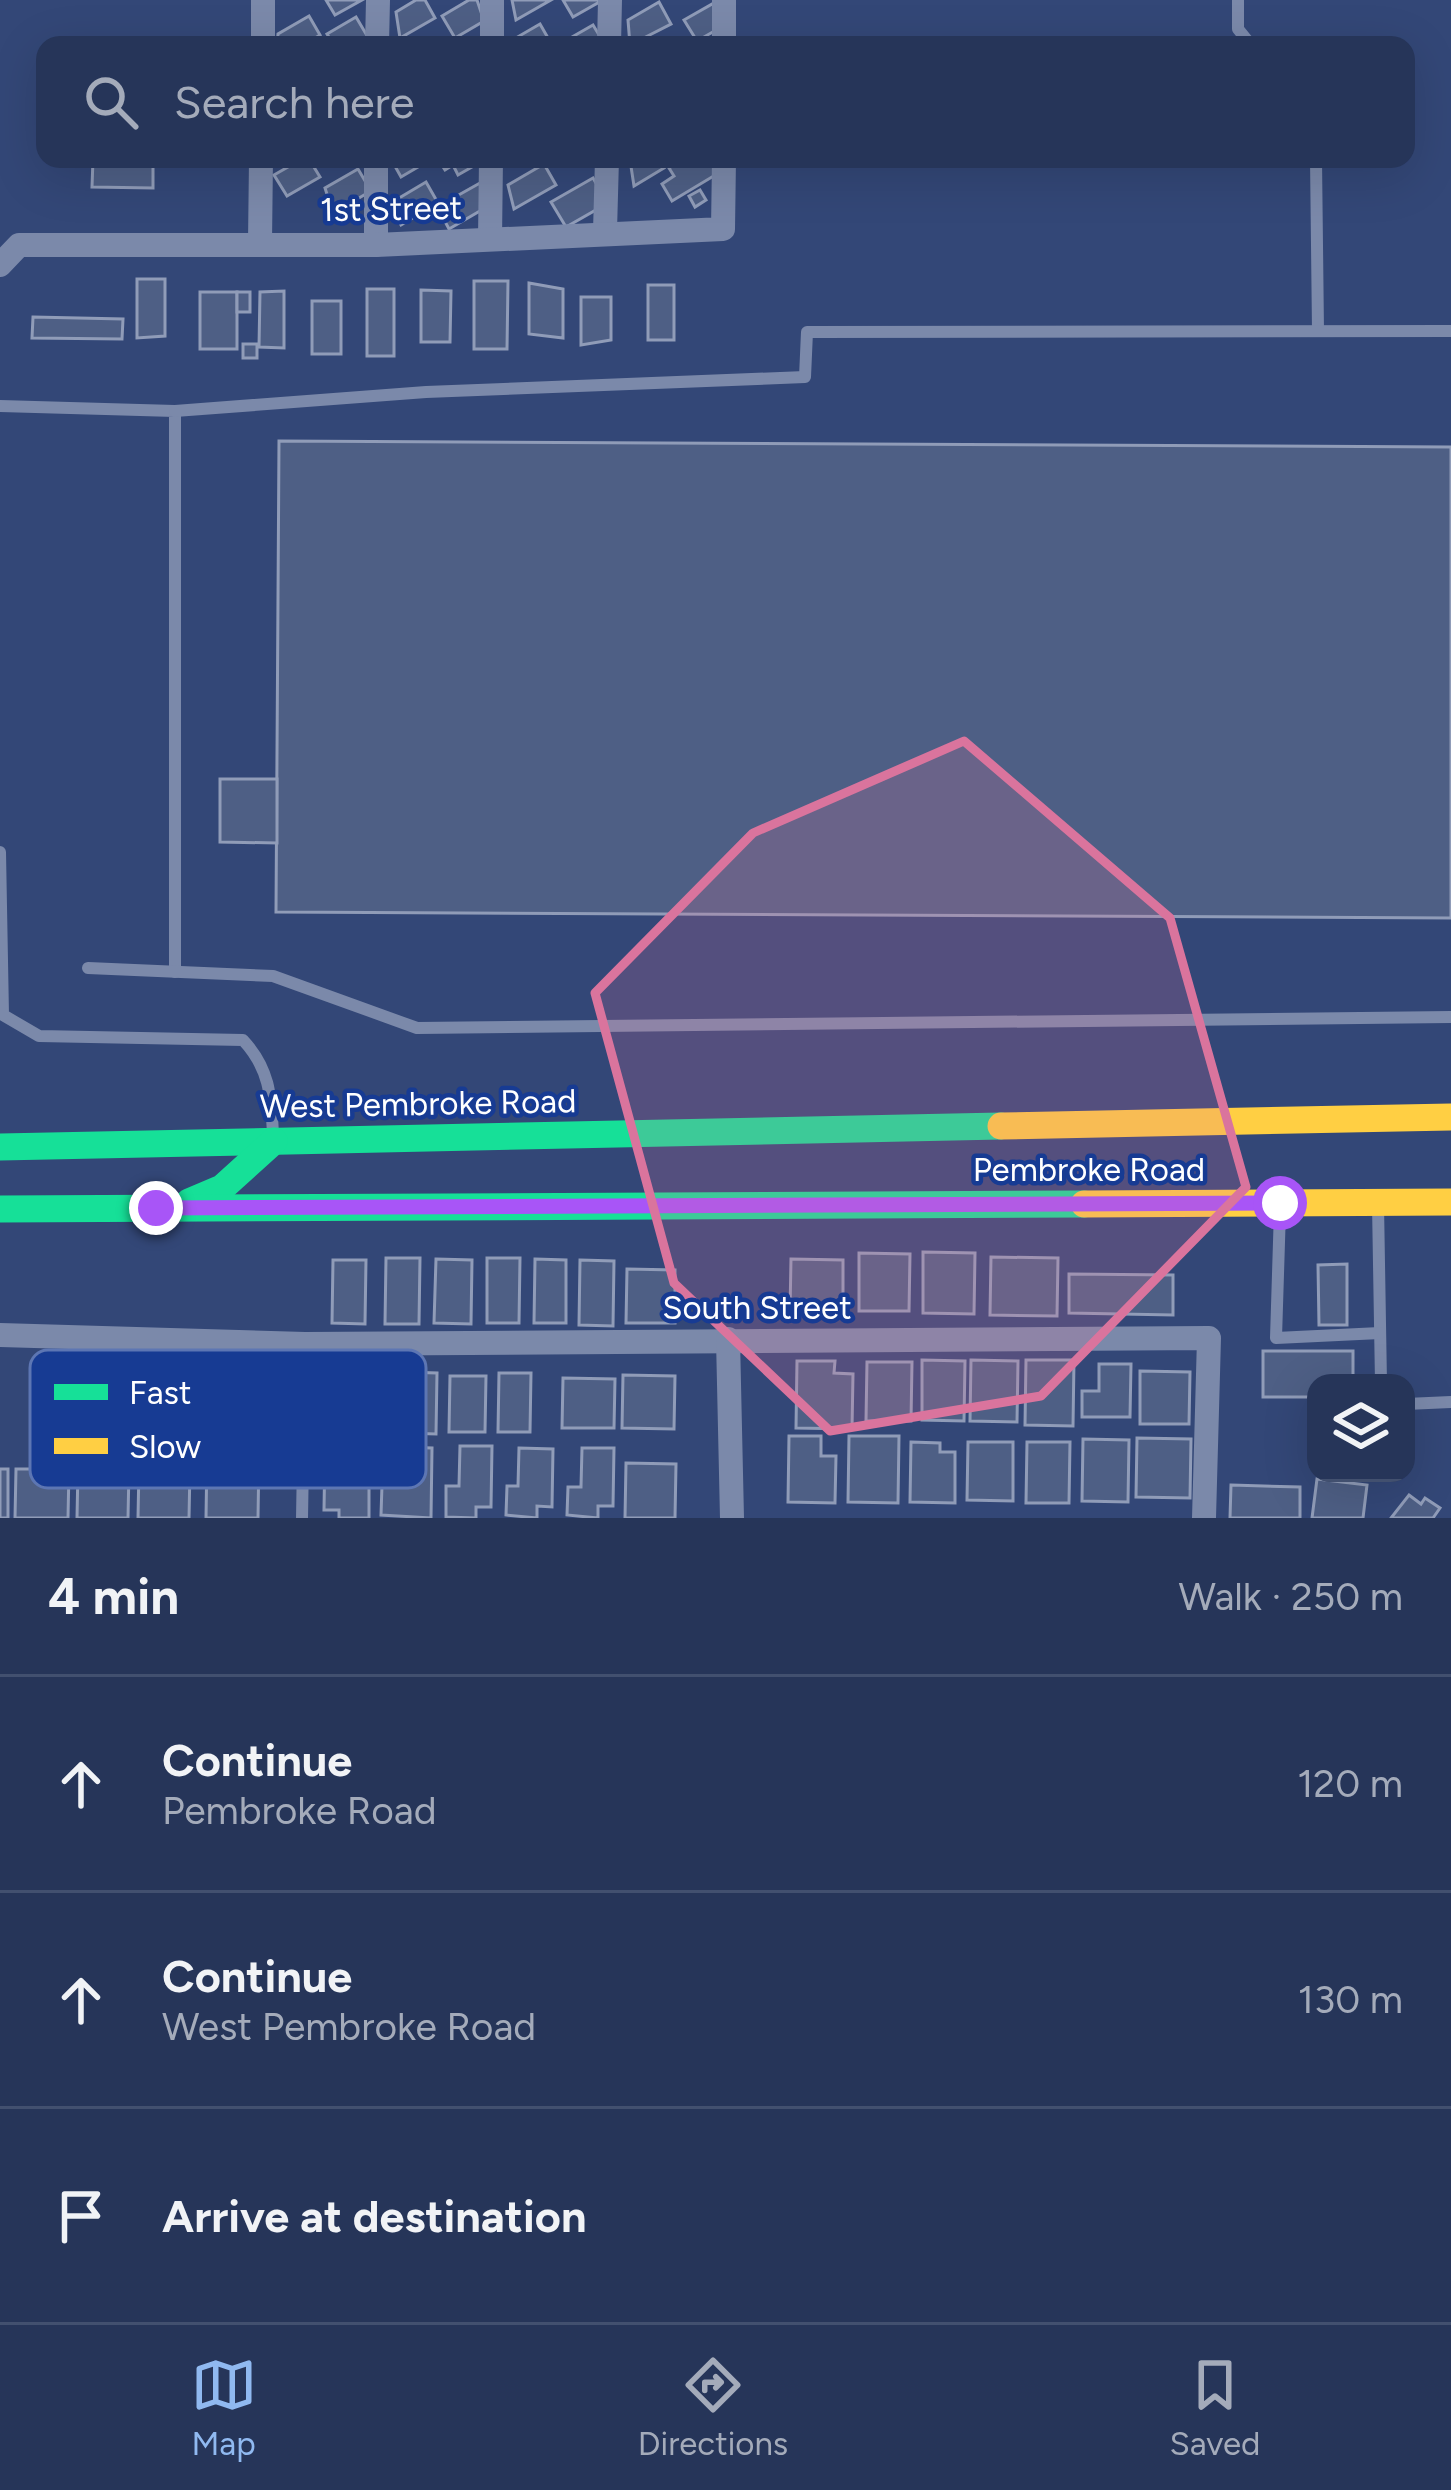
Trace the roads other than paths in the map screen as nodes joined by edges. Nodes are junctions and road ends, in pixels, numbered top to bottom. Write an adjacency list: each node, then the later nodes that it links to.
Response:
1 (263, 0): 7 (street)
2 (378, 0): 8 (street)
3 (492, 0): 9 (street)
4 (610, 0): 10 (street)
5 (724, 0): 11 (street)
6 (1238, 0): 12 (lane)
7 (263, 36)
8 (377, 36)
9 (492, 36)
10 (609, 36)
11 (724, 36)
12 (1244, 36)
13 (261, 168): 21 (street)
14 (376, 168): 22 (street)
15 (491, 168): 20 (street)
16 (607, 168): 19 (street)
17 (724, 168): 19 (street, 1st Street)
18 (1316, 168): 25 (lane)
19 (605, 231): 20 (street, 1st Street)
20 (490, 238): 22 (street, 1st Street)
21 (260, 242): 22 (street, 1st Street); 23 (street, 1st Street)
22 (376, 245)
23 (0, 266)
24 (1451, 331): 25 (lane)
25 (1318, 332): 27 (lane)
26 (0, 406): 27 (lane)
27 (176, 411): 30 (lane)
28 (0, 853): 34 (lane)
29 (88, 968): 30 (lane)
30 (175, 972): 31 (lane)
31 (1451, 1017)
32 (1451, 1117): 33 (main road, Pembroke Road)
33 (837, 1130): 34 (main road, West Pembroke Road)
34 (274, 1142): 35 (main road, West Pembroke Road); 39 (main road)
35 (0, 1148)
36 (1451, 1202): 38 (main road, Pembroke Road)
37 (1280, 1203): 38 (main road, Pembroke Road); 39 (main road, Pembroke Road); 41 (lane)
38 (1378, 1203): 41 (lane)
39 (156, 1208): 40 (main road)
40 (0, 1209)
41 (1380, 1333): 46 (lane)
42 (0, 1335): 44 (street, South Street)
43 (728, 1340): 44 (street, South Street); 51 (street); 52 (street, South Street)
44 (305, 1344): 45 (lane)
45 (305, 1350)
46 (1381, 1374)
47 (1451, 1402): 48 (lane)
48 (1415, 1404)
49 (303, 1488): 50 (lane)
50 (302, 1518)
51 (732, 1518)
52 (1204, 1518)

